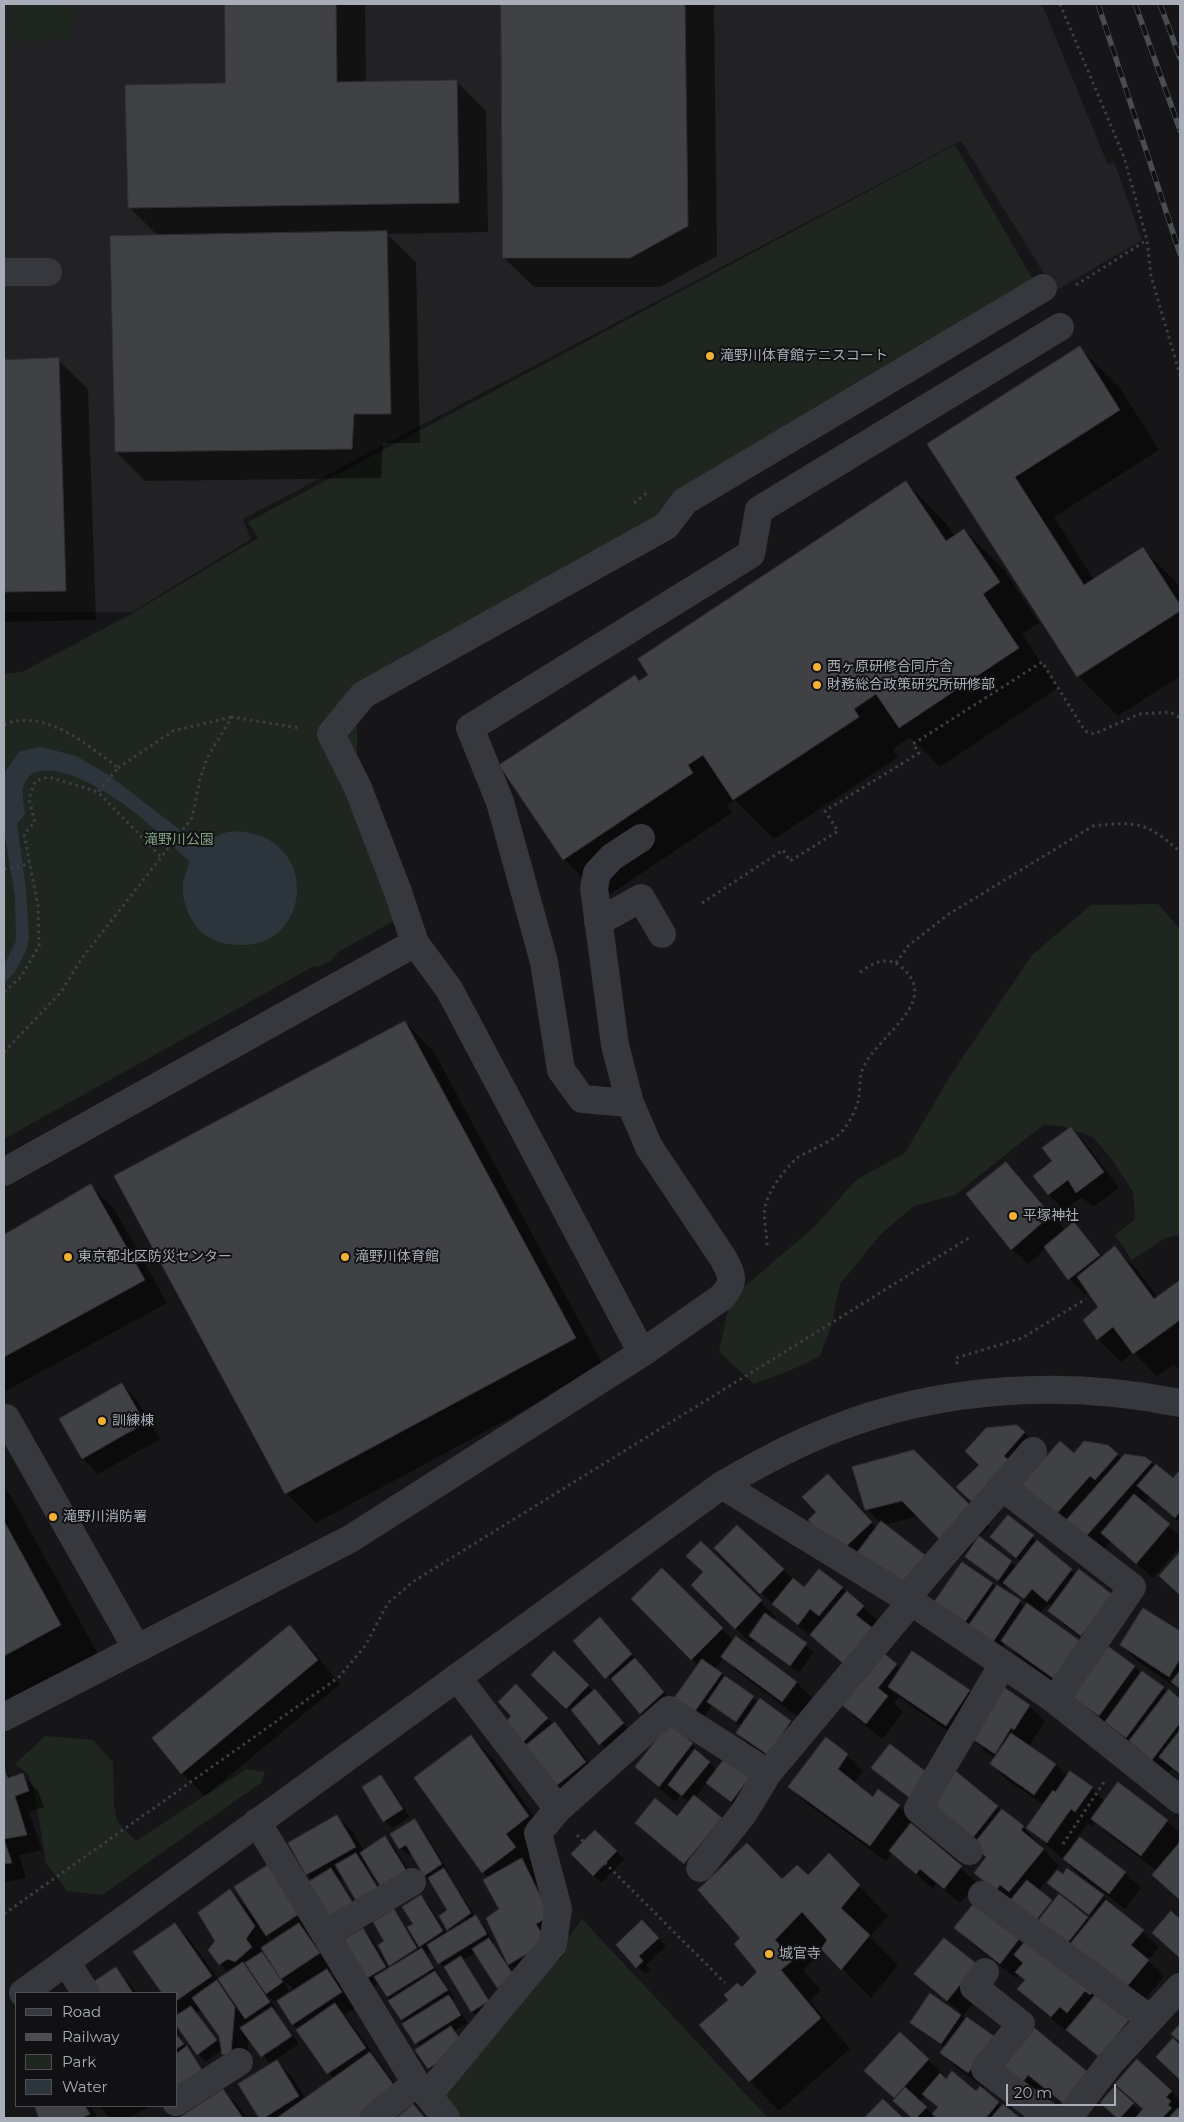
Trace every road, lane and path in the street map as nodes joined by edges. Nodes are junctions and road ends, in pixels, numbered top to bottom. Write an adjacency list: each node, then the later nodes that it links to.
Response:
1 (1060, 4): 2 (path)
2 (1147, 240): 5 (path); 7 (path)
3 (4, 272): 4 (street)
4 (48, 272)
5 (1043, 288): 11 (street)
6 (1060, 327): 27 (street)
7 (1180, 375)
8 (232, 717): 11 (path); 12 (path); 16 (path)
9 (1180, 718): 19 (path)
10 (4, 725): 12 (path)
11 (331, 734): 22 (street)
12 (118, 768): 13 (path)
13 (98, 791): 16 (path); 17 (path)
14 (641, 838): 20 (street)
15 (1180, 852): 23 (path)
16 (161, 857): 26 (path)
17 (30, 864): 18 (path); 25 (path)
18 (4, 869)
19 (702, 903)
20 (598, 922): 21 (street); 27 (street)
21 (662, 934)
22 (415, 943): 28 (street); 32 (street)
23 (896, 963): 24 (path); 30 (path)
24 (859, 973)
25 (4, 992)
26 (4, 1052)
27 (630, 1103): 32 (street)
28 (4, 1172)
29 (972, 1236): 55 (path)
30 (768, 1246)
31 (1086, 1298): 33 (path)
32 (642, 1353): 40 (street)
33 (956, 1358)
34 (1180, 1403): 37 (street)
35 (6, 1418): 40 (street)
36 (1032, 1452): 38 (street)
37 (722, 1485): 39 (street); 42 (street)
38 (1002, 1487): 39 (street); 43 (street)
39 (909, 1600): 41 (street); 46 (street)
40 (137, 1649): 44 (street)
41 (1003, 1664): 43 (street); 51 (street)
42 (457, 1678): 48 (street); 49 (street)
43 (1055, 1700): 45 (street)
44 (4, 1717)
45 (1123, 1755): 47 (street); 50 (path)
46 (768, 1773): 48 (street); 52 (street)
47 (1180, 1800)
48 (564, 1819): 59 (path); 65 (street)
49 (257, 1822): 56 (street); 57 (street)
50 (1063, 1844)
51 (969, 1852)
52 (700, 1868)
53 (412, 1882): 56 (street)
54 (982, 1895): 63 (street)
55 (4, 1914)
56 (325, 1934): 65 (street)
57 (66, 1962): 60 (street); 61 (street)
58 (985, 1972): 69 (street)
59 (725, 1983)
60 (24, 1992)
61 (85, 1992)
62 (1177, 1996): 63 (street)
63 (1150, 2019): 70 (street)
64 (239, 2062): 66 (street)
65 (422, 2089): 67 (street); 68 (street)
66 (178, 2102)
67 (373, 2118)
68 (446, 2118)
69 (1050, 2118)
70 (1068, 2118)

